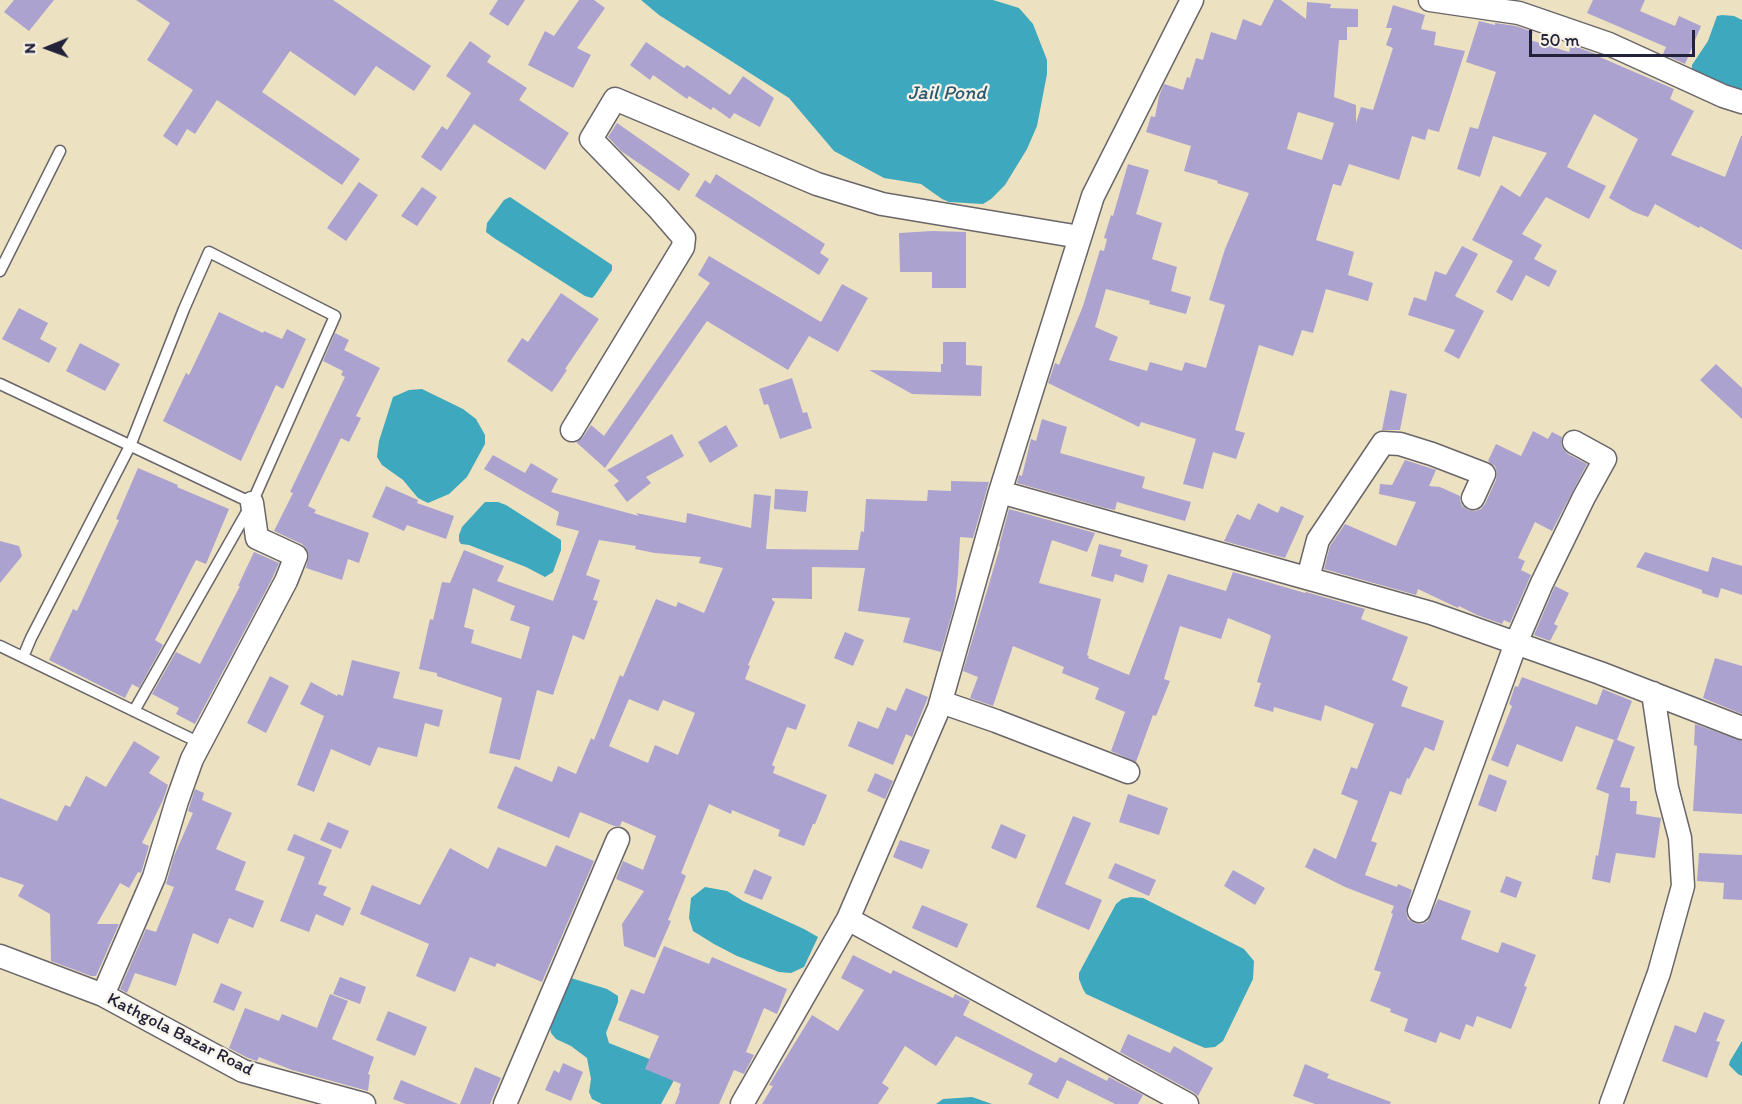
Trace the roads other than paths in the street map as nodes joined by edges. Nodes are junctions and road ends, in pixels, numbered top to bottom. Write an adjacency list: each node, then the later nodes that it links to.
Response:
1 (1192, 0): 5 (street)
2 (1430, 0): 3 (street)
3 (1742, 102)
4 (60, 151): 6 (lane)
5 (1080, 237): 8 (street); 11 (street)
6 (0, 271)
7 (0, 384): 10 (lane)
8 (572, 430)
9 (1574, 442): 15 (street)
10 (130, 446): 13 (lane); 13 (lane); 17 (lane)
11 (1000, 492): 14 (street); 19 (street)
12 (1473, 498): 14 (street)
13 (252, 503): 20 (lane); 22 (street)
14 (1308, 578): 15 (street)
15 (1516, 643): 18 (street); 25 (street)
16 (0, 646): 17 (lane)
17 (23, 657): 20 (lane)
18 (1653, 693): 21 (street); 33 (street)
19 (941, 702): 23 (street); 26 (street)
20 (134, 711): 22 (lane)
21 (1742, 728)
22 (200, 743): 28 (street)
23 (1128, 772)
24 (618, 839): 30 (street)
25 (1419, 911)
26 (848, 919): 31 (street); 32 (street)
27 (0, 956): 28 (street, Kathgola Bazar Road)
28 (103, 995): 29 (street, Kathgola Bazar Road)
29 (364, 1104)
30 (505, 1104)
31 (742, 1104)
32 (1187, 1104)
33 (1611, 1104)

